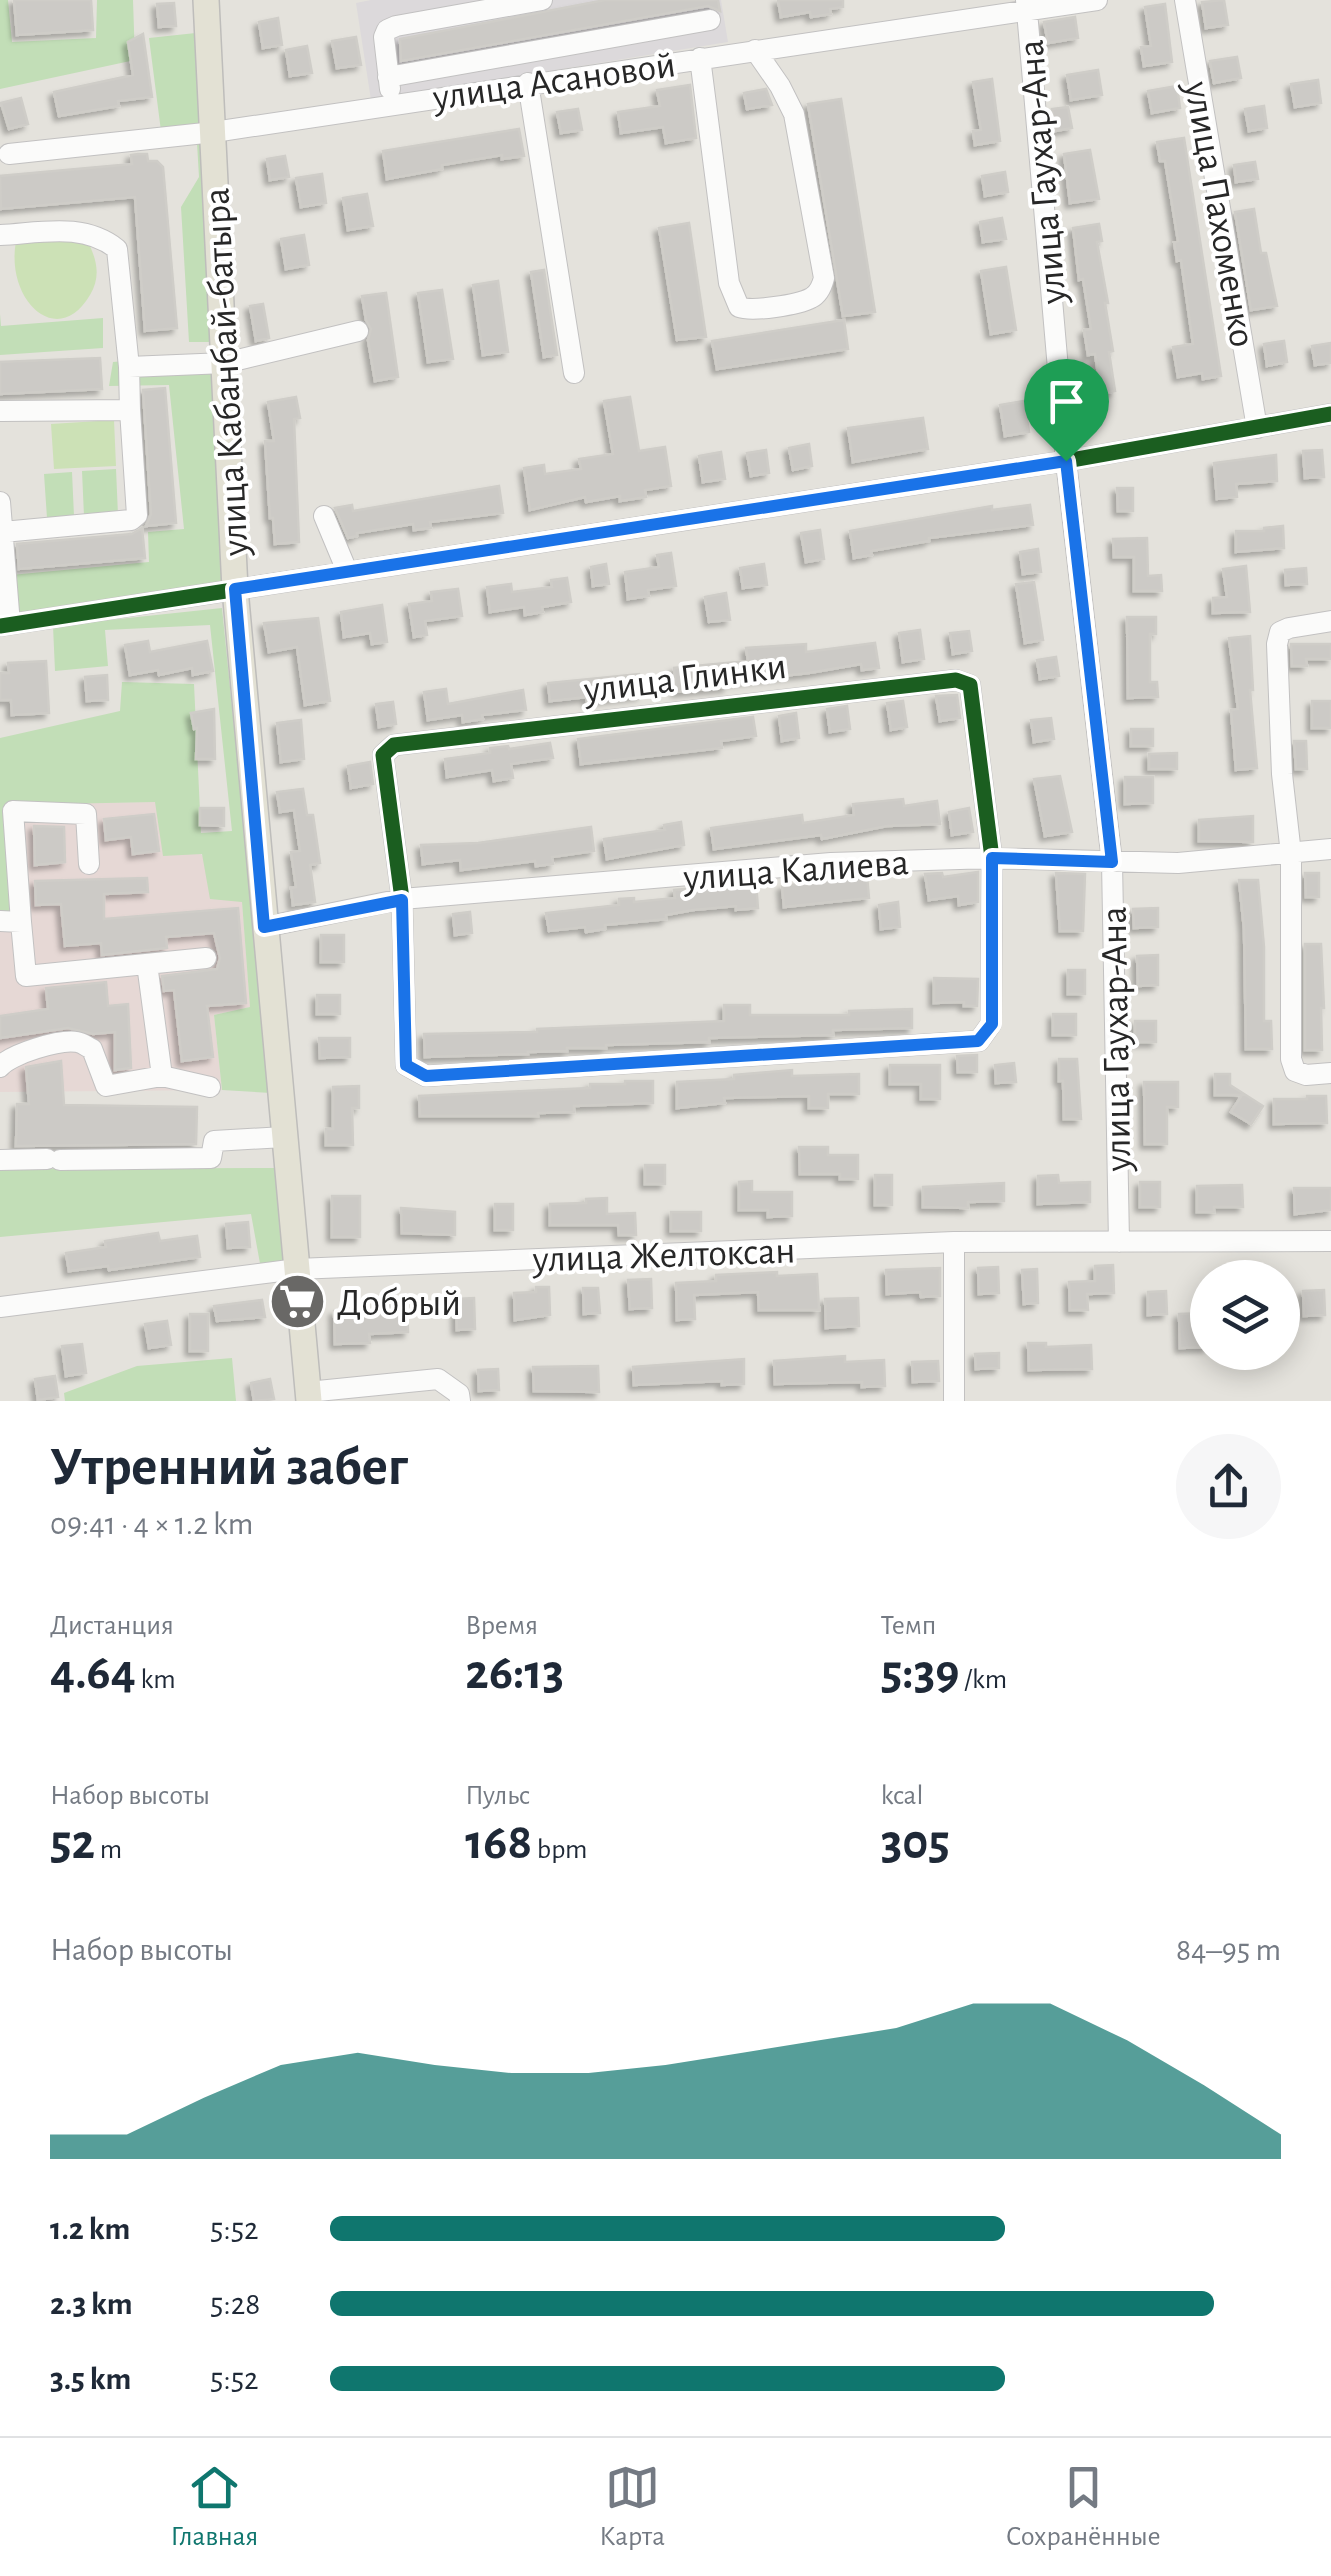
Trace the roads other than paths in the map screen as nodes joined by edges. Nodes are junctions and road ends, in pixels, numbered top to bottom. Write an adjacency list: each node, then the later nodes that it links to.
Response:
1 (206, 0): 12 (main road, улица Кабанбай-батыра)
2 (542, 0): 9 (street)
3 (1098, 0): 5 (street, улица Асановой)
4 (1185, 0): 22 (street, улица Пахоменко)
5 (1026, 5): 7 (street, улица Асановой); 23 (street, улица Гаухар-Ана)
6 (710, 20): 9 (street)
7 (755, 50): 8 (street, улица Асановой); 8 (street)
8 (700, 58): 10 (street, улица Асановой)
9 (388, 77): 11 (street)
10 (528, 83): 11 (street, улица Асановой); 18 (street)
11 (391, 104): 12 (street, улица Асановой)
12 (214, 132): 13 (street, улица Асановой); 16 (main road, улица Кабанбай-батыра)
13 (10, 154)
14 (0, 235): 17 (street)
15 (358, 331): 16 (street)
16 (225, 362): 17 (street); 28 (main road, улица Кабанбай-батыра)
17 (128, 367): 20 (street)
18 (574, 373)
19 (0, 410): 20 (street)
20 (130, 410): 26 (street)
21 (1331, 414): 22 (street)
22 (1257, 428): 23 (street)
23 (1066, 461): 27 (street); 34 (street, улица Гаухар-Ана)
24 (0, 502): 26 (street)
25 (324, 516): 27 (street)
26 (3, 532): 30 (street)
27 (348, 571): 28 (street)
28 (235, 589): 30 (street); 38 (main road, улица Кабанбай-батыра)
29 (1331, 621): 32 (street)
30 (5, 625)
31 (1331, 849): 32 (street, улица Калиева)
32 (1291, 854): 34 (street, улица Калиева); 42 (street)
33 (992, 858): 34 (street, улица Калиева); 36 (street, улица Калиева); 36 (street, улица Глинки); 36 (street)
34 (1112, 862): 49 (street, улица Гаухар-Ана)
35 (89, 864): 37 (street)
36 (402, 900): 38 (street, улица Калиева)
37 (10, 922): 40 (street)
38 (264, 927): 45 (main road, улица Кабанбай-батыра)
39 (206, 958): 40 (street)
40 (147, 964): 43 (street)
41 (0, 1067): 43 (street)
42 (1331, 1073)
43 (162, 1076): 44 (street)
44 (210, 1087)
45 (284, 1137): 46 (street); 50 (main road, улица Кабанбай-батыра)
46 (0, 1160)
47 (1331, 1241): 49 (street, улица Желтоксан)
48 (954, 1242): 49 (street, улица Желтоксан); 50 (street, улица Желтоксан); 54 (street)
49 (1119, 1242)
50 (297, 1270): 51 (street, улица Желтоксан); 52 (main road, улица Кабанбай-батыра)
51 (0, 1307)
52 (309, 1396): 53 (street)
53 (460, 1401)
54 (954, 1401)

